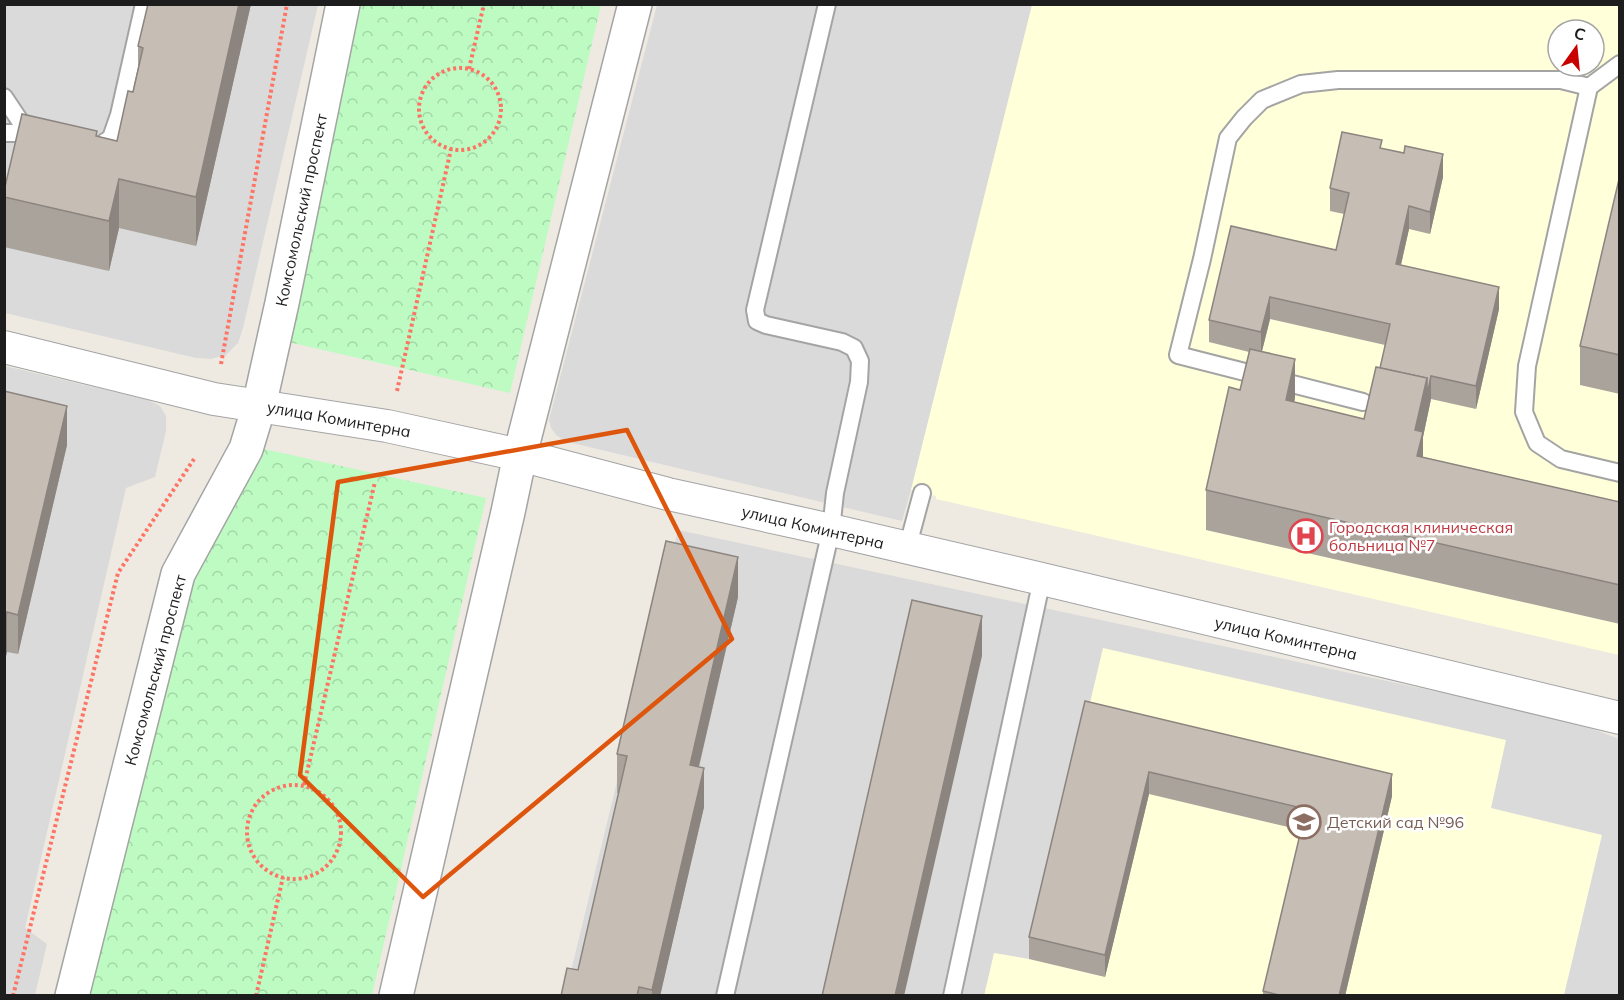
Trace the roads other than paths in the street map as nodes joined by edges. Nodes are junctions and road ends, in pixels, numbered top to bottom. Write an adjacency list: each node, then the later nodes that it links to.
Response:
1 (144, 4): 11 (lane)
2 (343, 4): 14 (street, Комсомольский проспект)
3 (635, 4): 15 (street)
4 (827, 4): 18 (lane)
5 (1620, 64): 6 (lane)
6 (1589, 87): 13 (lane); 16 (lane)
7 (4, 97): 9 (lane)
8 (4, 132): 9 (lane)
9 (28, 133): 10 (lane)
10 (50, 138)
11 (73, 143)
12 (4, 347): 14 (street, улица Коминтерна)
13 (1363, 402)
14 (259, 406): 15 (street, улица Коминтерна); 22 (street, Комсомольский проспект)
15 (520, 456): 18 (street, улица Коминтерна); 23 (street)
16 (1620, 473)
17 (922, 493): 19 (lane)
18 (831, 530): 19 (street, улица Коминтерна); 24 (lane)
19 (908, 549): 20 (street, улица Коминтерна)
20 (1042, 579): 21 (street, улица Коминтерна); 25 (lane)
21 (1620, 718)
22 (72, 996)
23 (396, 996)
24 (725, 996)
25 (952, 996)

